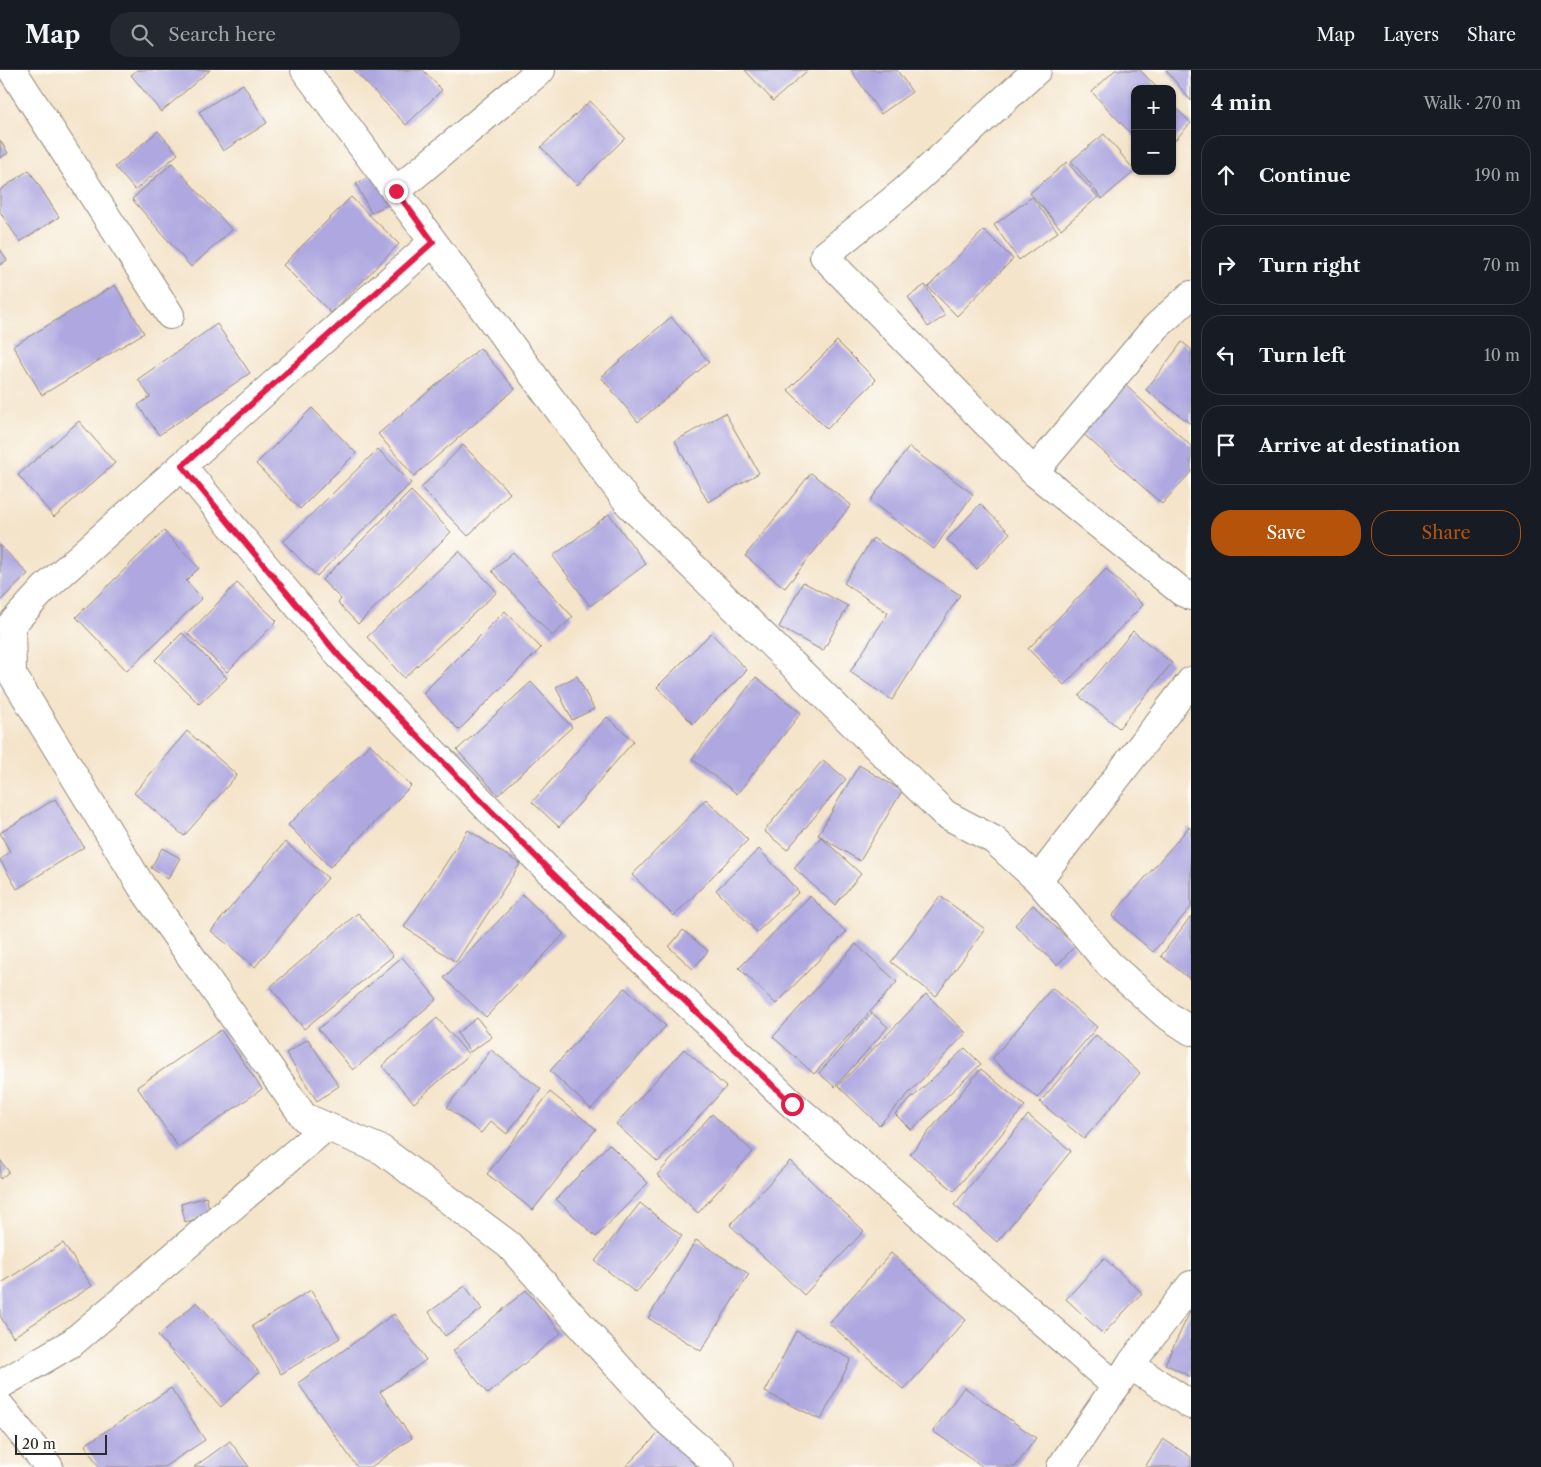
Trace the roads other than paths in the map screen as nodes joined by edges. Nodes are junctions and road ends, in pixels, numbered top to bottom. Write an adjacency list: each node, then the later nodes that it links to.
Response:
1 (12, 70): 8 (street)
2 (305, 70): 5 (street)
3 (541, 70): 5 (street)
4 (1037, 70): 10 (street)
5 (396, 191): 6 (street)
6 (433, 242): 9 (street); 13 (street)
7 (1191, 295): 10 (street)
8 (170, 315)
9 (182, 466): 15 (street); 17 (street)
10 (1034, 472): 11 (street)
11 (1191, 596)
12 (1191, 681): 13 (street)
13 (1038, 880): 14 (street)
14 (1191, 1031)
15 (304, 1118): 18 (street); 22 (street)
16 (1191, 1284): 17 (street)
17 (1123, 1376): 19 (street); 23 (street)
18 (0, 1385)
19 (1191, 1405)
20 (0, 1406): 21 (street)
21 (49, 1467)
22 (721, 1467)
23 (1061, 1467)

